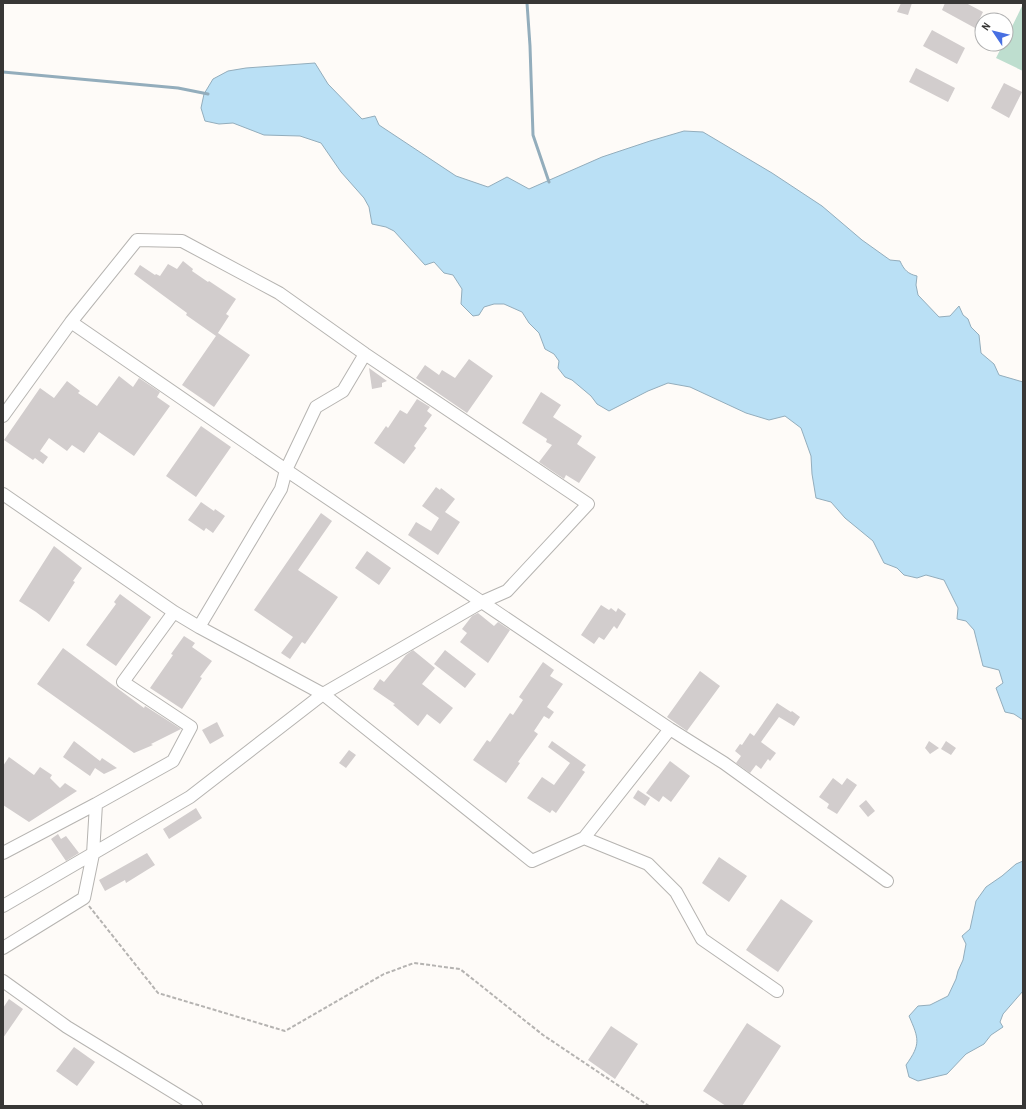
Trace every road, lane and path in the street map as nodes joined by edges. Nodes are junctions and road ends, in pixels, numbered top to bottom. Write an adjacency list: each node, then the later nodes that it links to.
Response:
1 (71, 322): 2 (street); 3 (street); 4 (street)
2 (366, 354): 4 (street); 6 (street)
3 (3, 416)
4 (286, 470): 6 (street); 8 (street)
5 (3, 494): 7 (street)
6 (482, 602): 9 (street); 10 (street)
7 (174, 612): 8 (street); 11 (street)
8 (199, 627): 9 (street)
9 (323, 694): 12 (street); 14 (street)
10 (670, 729): 12 (street); 15 (street)
11 (96, 804): 13 (street); 14 (street)
12 (584, 838): 20 (street)
13 (3, 853)
14 (93, 854): 16 (street); 17 (street)
15 (887, 881)
16 (84, 898): 18 (street); 22 (path)
17 (3, 906)
18 (3, 948)
19 (3, 981): 21 (street)
20 (777, 991)
21 (196, 1106)
22 (649, 1106)

